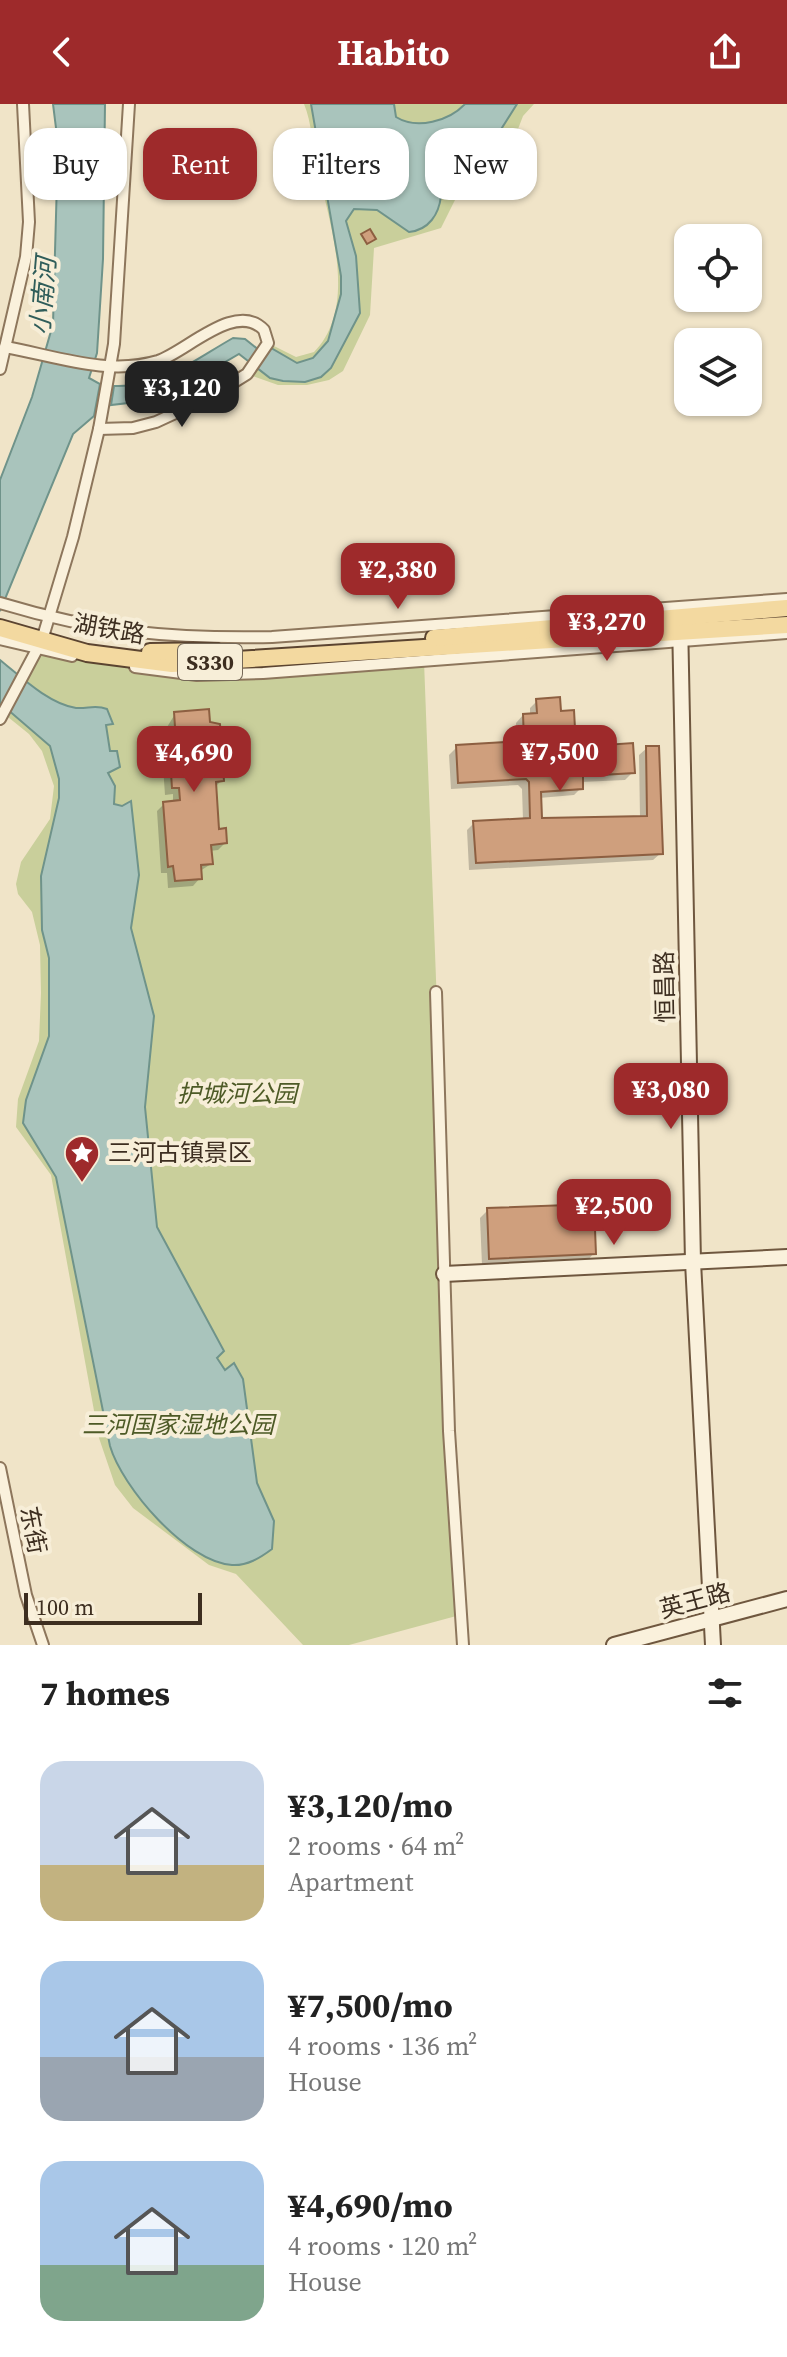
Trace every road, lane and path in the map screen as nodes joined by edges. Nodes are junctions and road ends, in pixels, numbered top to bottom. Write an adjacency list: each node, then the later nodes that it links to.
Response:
1 (23, 104): 3 (street)
2 (129, 104): 5 (street)
3 (5, 347): 4 (street); 5 (street)
4 (0, 369)
5 (110, 369): 6 (street); 6 (street)
6 (99, 429): 14 (street)
7 (787, 599): 14 (street)
8 (787, 608): 12 (main road, 湖铁路 / S330)
9 (3, 610): 14 (main road, 湖铁路 / S330)
10 (787, 625): 12 (main road, 湖铁路 / S330)
11 (0, 628): 14 (main road, 湖铁路 / S330)
12 (680, 630): 13 (street); 14 (main road, 湖铁路 / S330); 19 (street, 恒昌路)
13 (787, 633)
14 (43, 635): 15 (street); 16 (street)
15 (0, 639)
16 (1, 715)
17 (436, 992): 20 (street)
18 (787, 1257): 19 (street)
19 (693, 1262): 20 (street); 23 (street, 恒昌路)
20 (444, 1274): 25 (street)
21 (0, 1468): 24 (street, 东街)
22 (787, 1599): 23 (street, 英王路)
23 (712, 1619): 26 (street, 英王路); 27 (street, 恒昌路)
24 (43, 1645)
25 (463, 1645)
26 (614, 1645)
27 (713, 1645)

